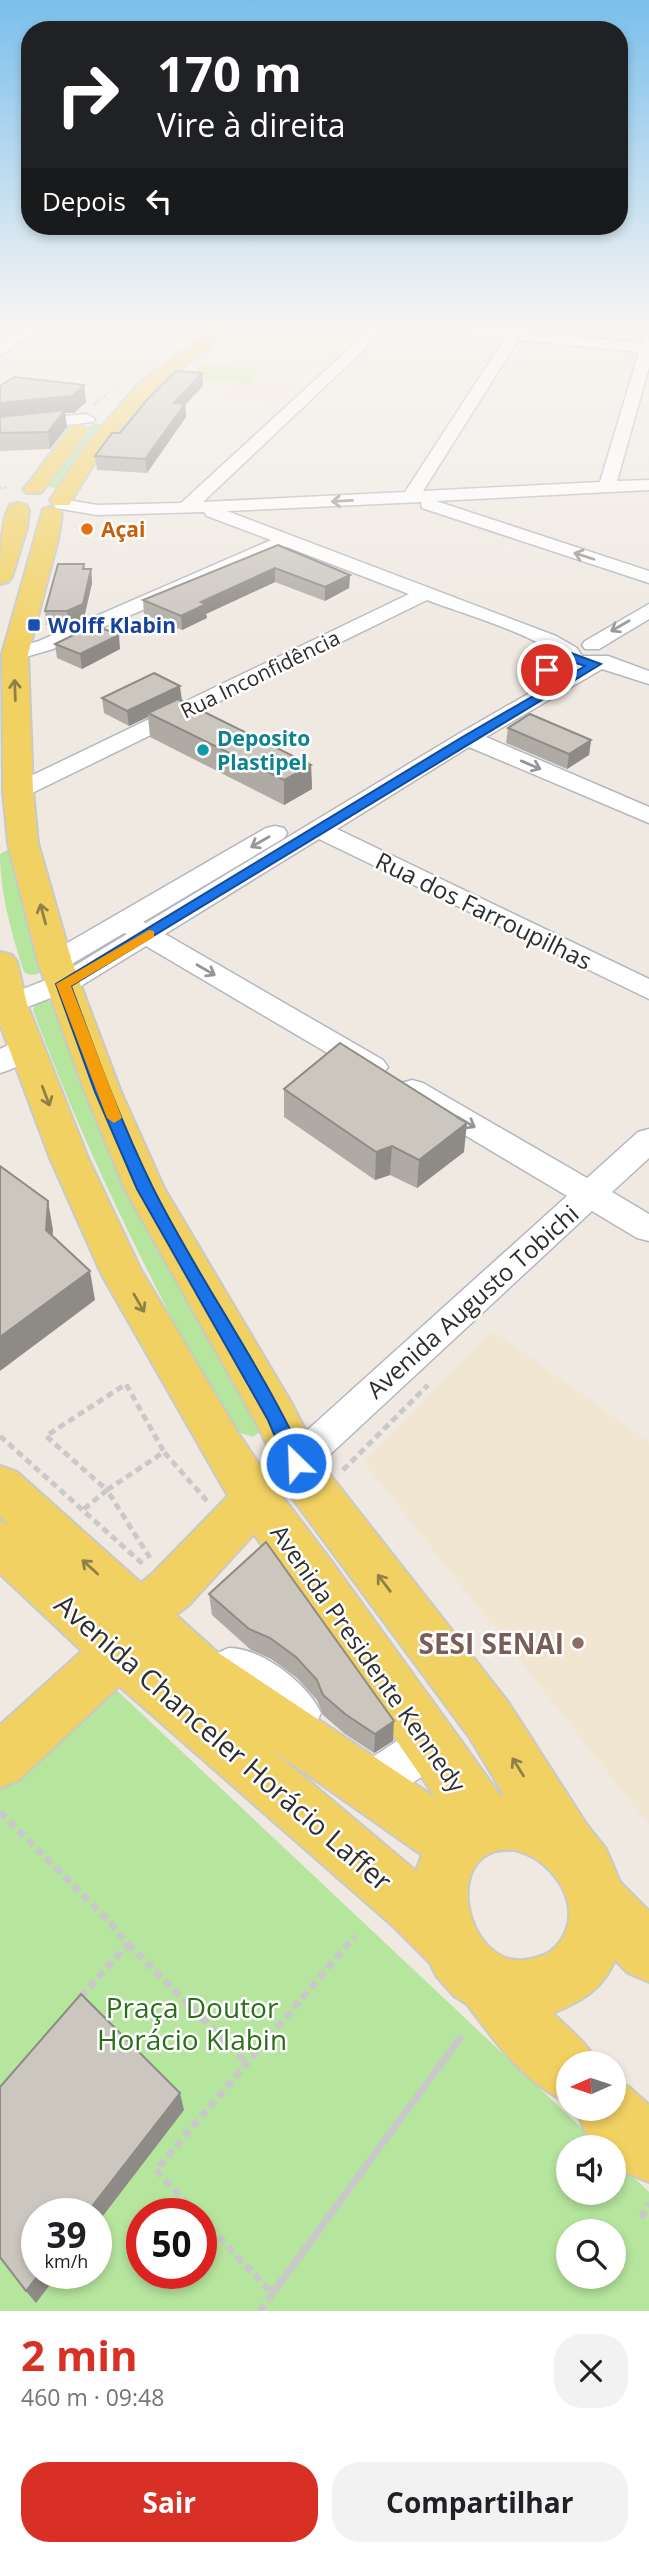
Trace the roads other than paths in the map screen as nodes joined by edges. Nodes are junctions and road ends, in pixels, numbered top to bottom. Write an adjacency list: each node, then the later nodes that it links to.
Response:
1 (78, 432): 9 (main road)
2 (108, 432): 9 (main road)
3 (272, 432): 10 (street)
4 (452, 432): 8 (street)
5 (623, 432): 7 (street)
6 (649, 485): 7 (street)
7 (607, 487): 8 (street)
8 (410, 498): 10 (street, one-way to 10); 13 (street, one-way to 8)
9 (28, 500): 10 (street); 12 (main road); 17 (main road)
10 (186, 514): 11 (street)
11 (278, 538): 14 (street); 17 (street)
12 (0, 577)
13 (649, 577)
14 (426, 593): 18 (street); 21 (street, Rua Inconfidência)
15 (649, 610): 18 (street, one-way to 18)
16 (649, 629): 18 (street)
17 (15, 654): 21 (main road, one-way to 17)
18 (590, 654): 19 (street); 20 (street); 24 (street, one-way to 24)
19 (649, 677)
20 (468, 738): 22 (street, one-way to 22); 23 (street)
21 (18, 792): 26 (main road, one-way to 21)
22 (649, 816)
23 (320, 830): 24 (street); 27 (street, Rua dos Farroupilhas)
24 (135, 928): 26 (street); 31 (street, one-way to 31)
25 (0, 962): 28 (main road, Avenida Presidente Kennedy)
26 (59, 973): 28 (street); 33 (main road)
27 (649, 990)
28 (10, 1004): 29 (main road, Avenida Presidente Kennedy)
29 (13, 1055): 35 (main road, Avenida Presidente Kennedy, one-way to 35)
30 (649, 1140): 31 (street, Avenida Augusto Tobichi)
31 (590, 1194): 32 (street); 33 (street, Avenida Augusto Tobichi)
32 (649, 1229)
33 (302, 1457): 42 (main road, one-way to 33)
34 (0, 1486): 37 (main road, Avenida Chanceler Horácio Laffer, one-way to 34)
35 (262, 1507): 37 (main road); 38 (main road, Avenida Presidente Kennedy)
36 (0, 1544): 37 (main road, Avenida Chanceler Horácio Laffer)
37 (145, 1607): 39 (main road); 40 (main road, Avenida Chanceler Horácio Laffer); 44 (main road, Avenida Chanceler Horácio Laffer)
38 (430, 1745): 40 (street); 41 (main road, Avenida Presidente Kennedy)
39 (0, 1761)
40 (374, 1782): 41 (main road, Avenida Chanceler Horácio Laffer)
41 (472, 1835): 42 (main road); 44 (main road)
42 (567, 1845): 43 (main road)
43 (597, 1900): 45 (main road); 46 (main road)
44 (447, 1941): 46 (main road)
45 (649, 1952)
46 (489, 1984): 47 (main road)
47 (556, 2061)
48 (619, 2121): 49 (main road)
49 (649, 2150)

